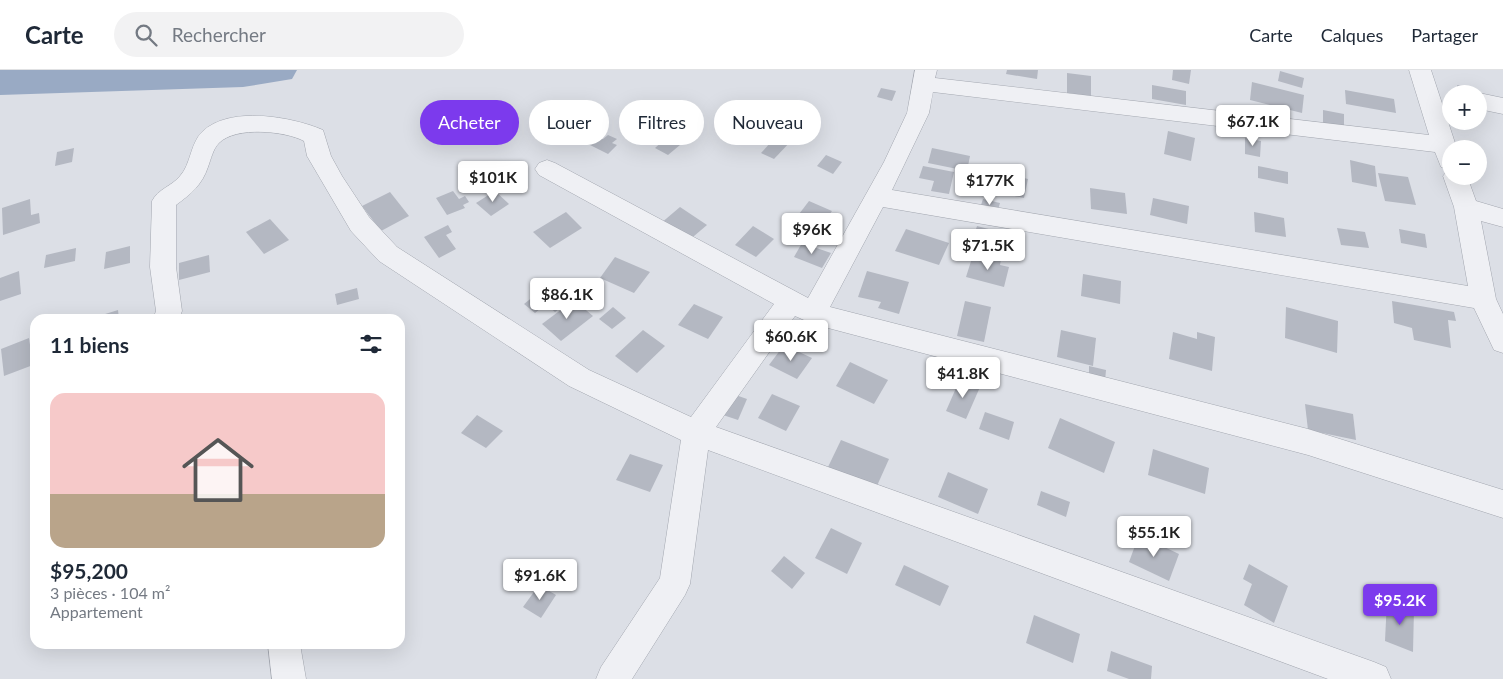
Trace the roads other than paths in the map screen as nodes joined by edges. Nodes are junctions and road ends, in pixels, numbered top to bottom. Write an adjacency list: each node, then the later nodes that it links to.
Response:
1 (925, 77): 7 (street); 10 (street)
2 (1423, 80): 3 (street); 6 (street)
3 (1442, 91)
4 (1487, 103): 5 (street)
5 (1503, 106)
6 (1442, 142)
7 (1442, 145)
8 (547, 170): 14 (street)
9 (1458, 185): 11 (street)
10 (878, 197): 13 (street); 14 (street)
11 (1466, 207): 12 (street); 13 (street)
12 (1503, 218)
13 (1483, 299): 16 (street)
14 (802, 306): 17 (street); 18 (street)
15 (168, 314): 17 (street)
16 (1503, 342)
17 (696, 433): 21 (street); 22 (street)
18 (1503, 504)
19 (285, 649): 20 (street)
20 (289, 679)
21 (613, 679)
22 (1374, 679)

